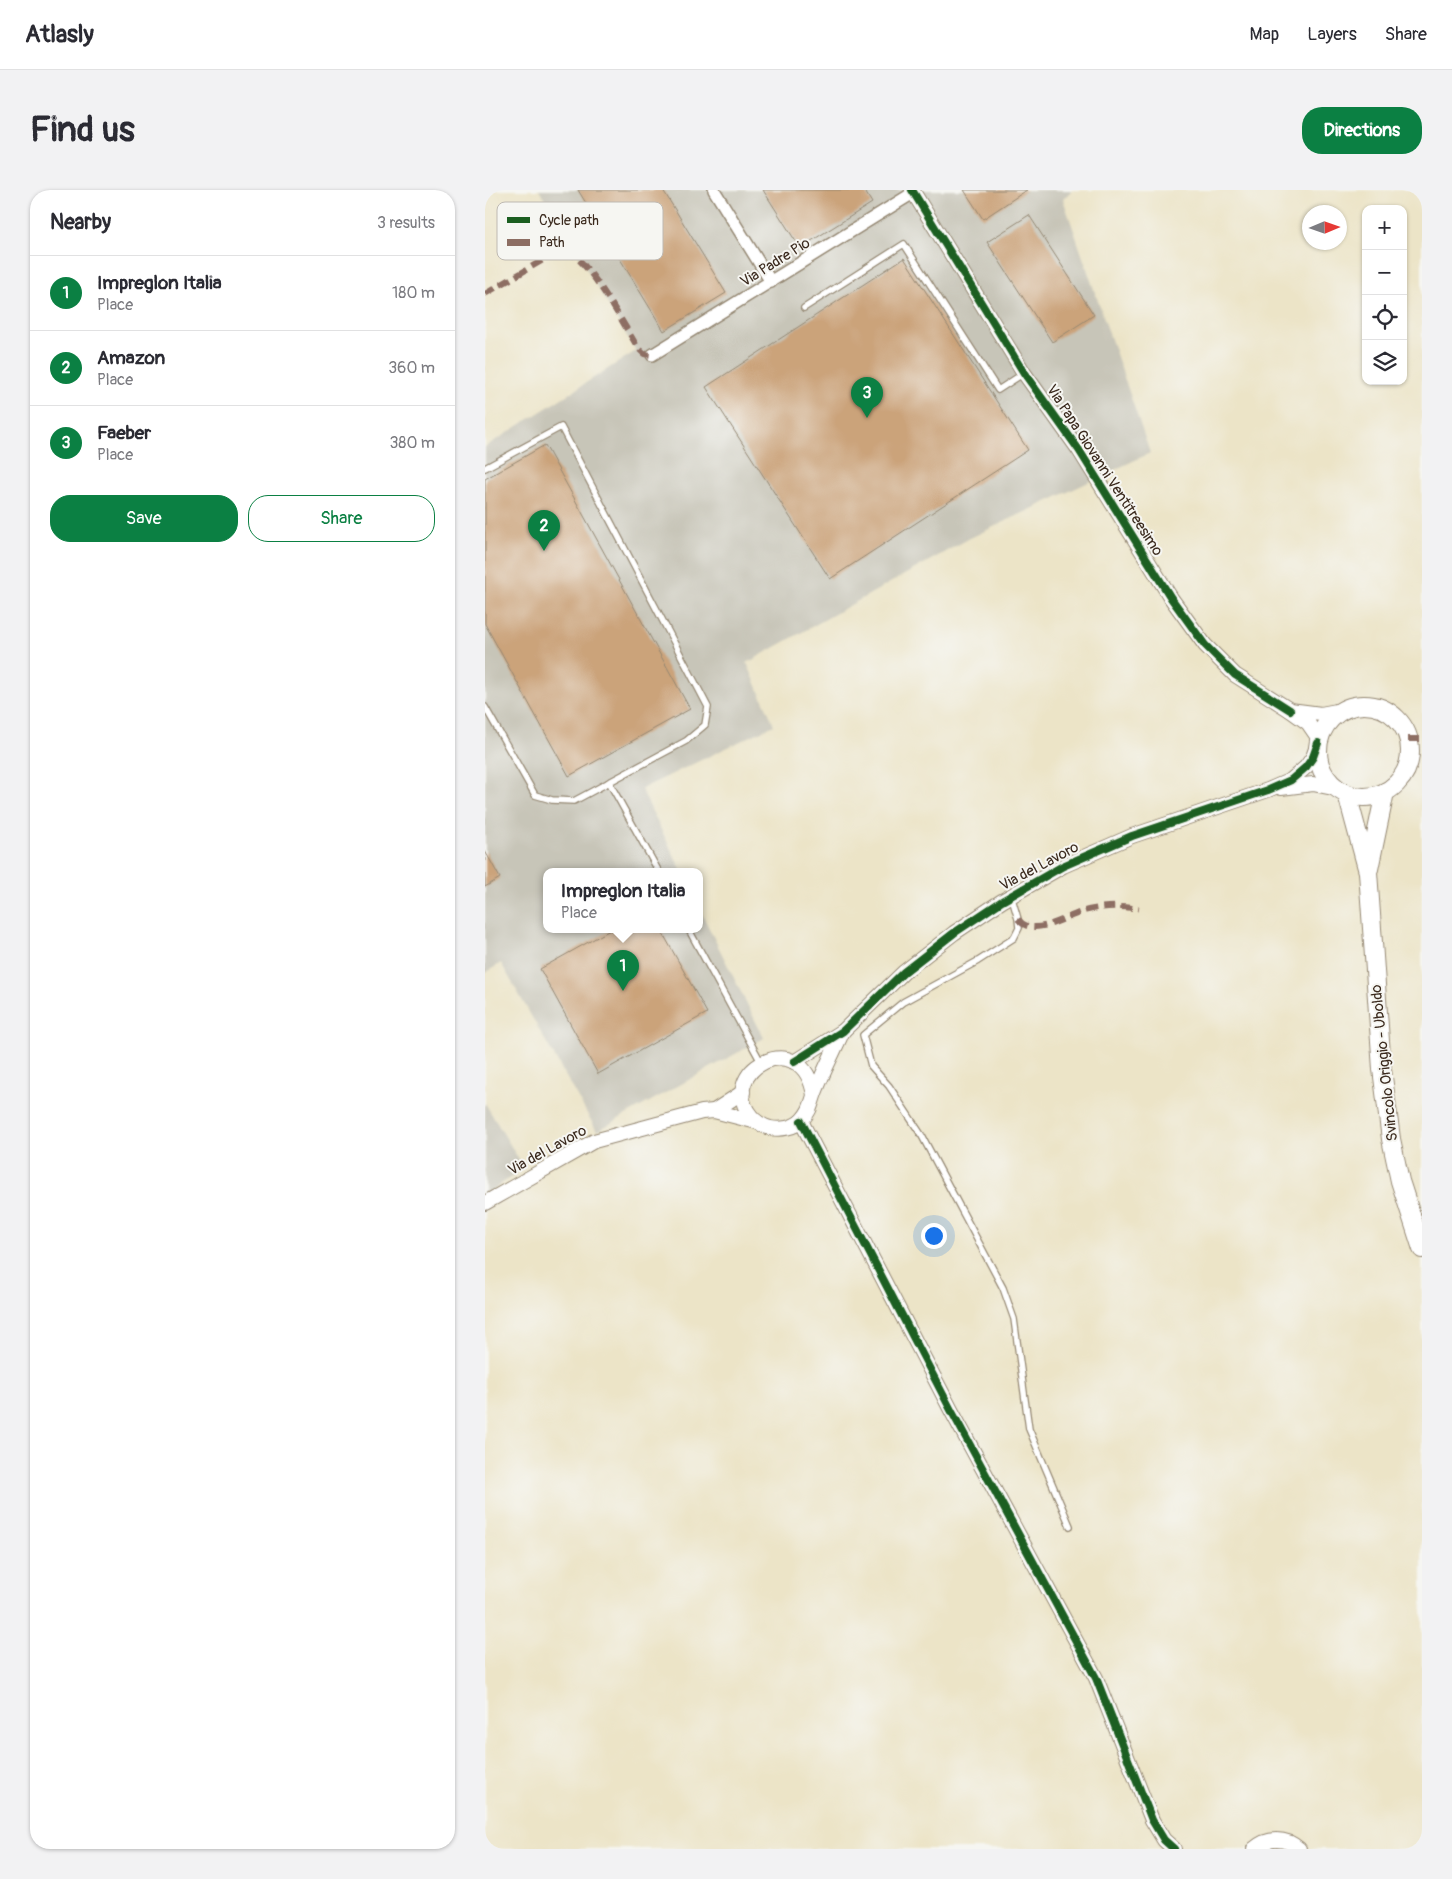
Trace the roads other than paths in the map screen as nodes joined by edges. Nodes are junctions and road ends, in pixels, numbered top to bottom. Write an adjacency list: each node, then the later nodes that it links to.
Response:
1 (715, 190): 3 (street)
2 (914, 191): 3 (street, Via Padre Pio); 6 (street, Via Papa Giovanni Ventitreesimo)
3 (771, 282): 5 (street, Via Padre Pio)
4 (804, 308): 6 (lane)
5 (652, 355)
6 (1024, 373): 9 (street, Via Papa Giovanni Ventitreesimo)
7 (485, 468): 12 (lane)
8 (485, 707): 12 (lane)
9 (1290, 710): 10 (street, Via Papa Giovanni Ventitreesimo); 11 (street, Via Papa Giovanni Ventitreesimo)
10 (1342, 710): 11 (main road); 15 (main road)
11 (1319, 741): 13 (street, Via del Lavoro); 14 (main road)
12 (609, 782): 16 (lane)
13 (1267, 790): 14 (street, Via del Lavoro); 18 (street, Via del Lavoro)
14 (1343, 791): 15 (main road); 17 (main road, Svincolo Origgio - Uboldo)
15 (1385, 792): 17 (main road, Svincolo Origgio - Uboldo)
16 (657, 868)
17 (1369, 872): 30 (main road, Svincolo Origgio - Uboldo)
18 (1011, 895): 20 (street, Via del Lavoro); 21 (lane)
19 (691, 933): 22 (lane)
20 (846, 1028): 21 (lane); 23 (street, Via del Lavoro); 25 (street, Via del Lavoro)
21 (863, 1035): 31 (lane)
22 (761, 1062): 23 (street); 24 (street)
23 (794, 1062): 25 (street)
24 (743, 1092): 26 (street, Via del Lavoro); 28 (street)
25 (814, 1094): 27 (street, Via del Lavoro)
26 (714, 1112): 28 (street, Via del Lavoro); 29 (street, Via del Lavoro)
27 (801, 1121): 28 (street, Via del Lavoro); 32 (street)
28 (757, 1122)
29 (485, 1203)
30 (1422, 1249)
31 (1070, 1526)
32 (1174, 1849)
33 (1254, 1849): 34 (street)
34 (1299, 1849)

